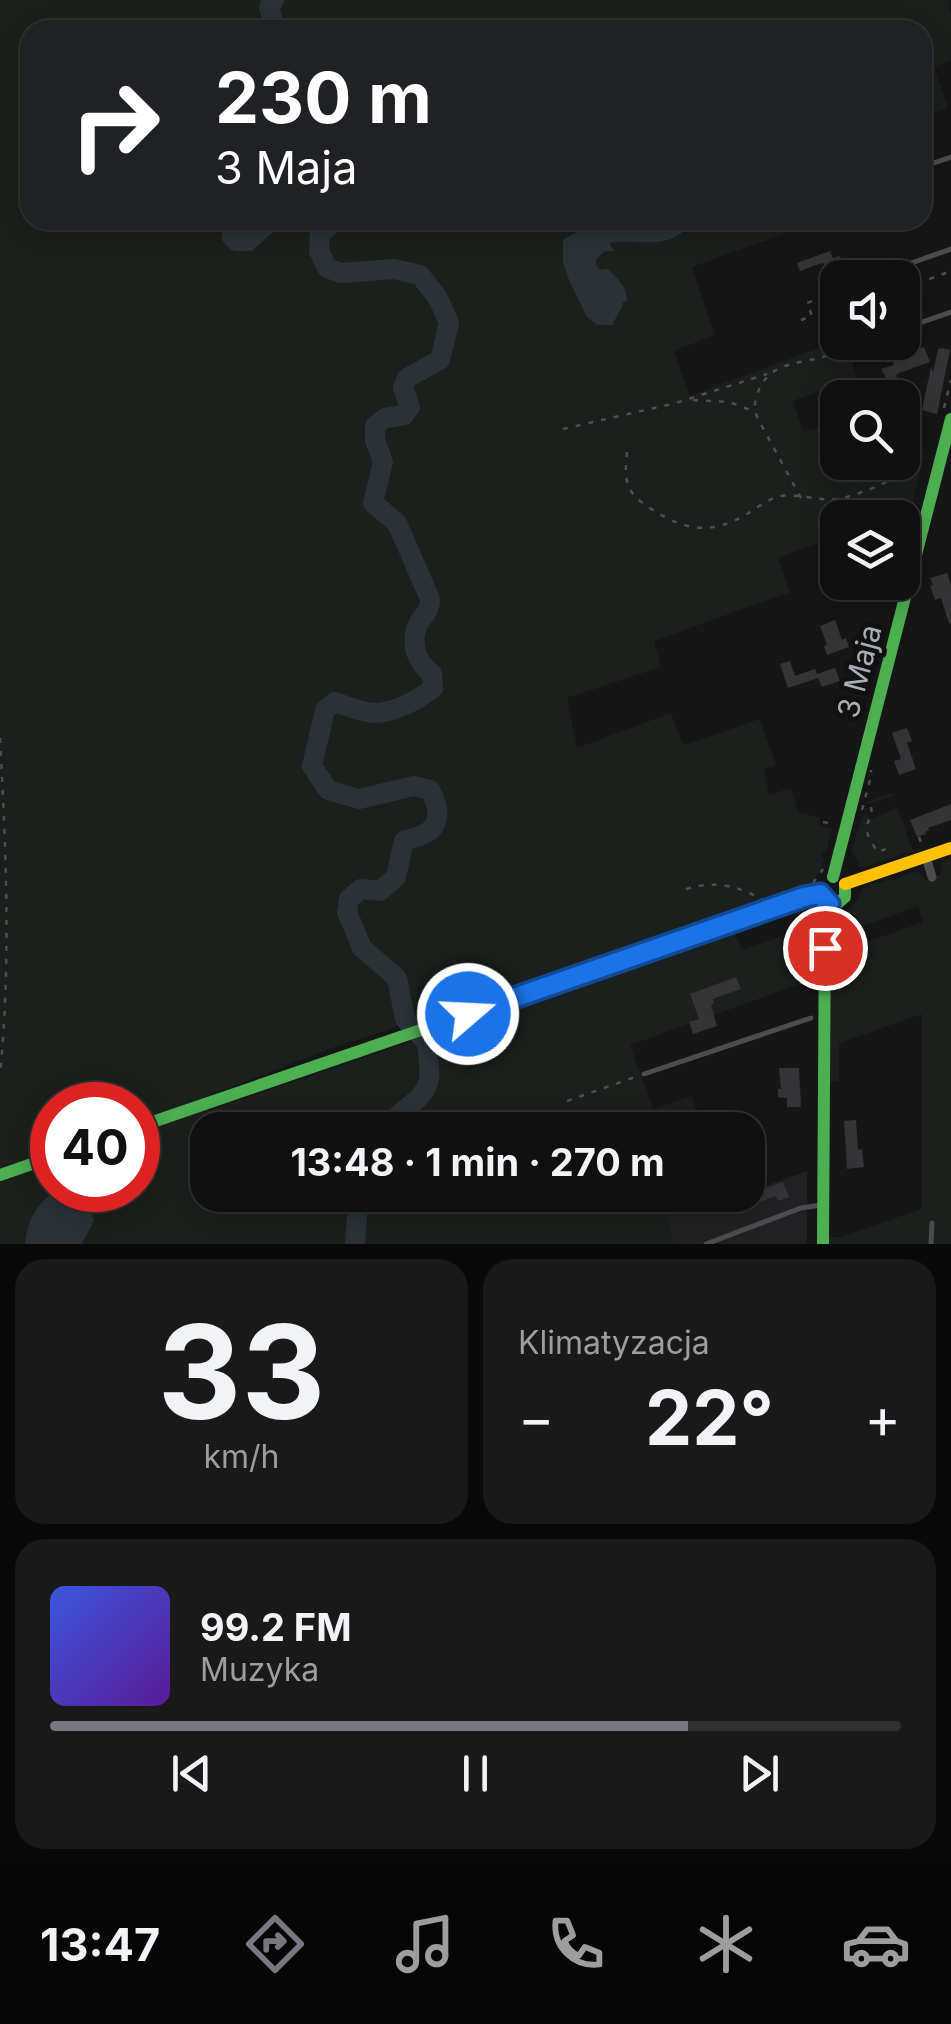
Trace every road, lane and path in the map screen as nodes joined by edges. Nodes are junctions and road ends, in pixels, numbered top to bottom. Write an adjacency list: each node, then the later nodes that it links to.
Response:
1 (951, 249): 2 (lane)
2 (920, 260)
3 (951, 272): 4 (path)
4 (920, 282)
5 (820, 298): 7 (path)
6 (951, 312): 8 (lane)
7 (801, 320)
8 (920, 323)
9 (820, 358): 10 (path)
10 (768, 374): 11 (path); 12 (path)
11 (687, 400): 12 (path); 14 (path)
12 (755, 412): 17 (path)
13 (951, 419): 16 (street, 3 Maja)
14 (564, 430)
15 (626, 452): 17 (path)
16 (940, 463): 17 (path); 27 (street, 3 Maja)
17 (801, 498)
18 (0, 738): 32 (path)
19 (871, 807): 24 (path)
20 (823, 822): 21 (path)
21 (835, 825)
22 (912, 841): 23 (path)
23 (922, 845): 25 (street); 26 (street); 27 (street)
24 (890, 847)
25 (951, 848)
26 (932, 877)
27 (839, 881): 29 (street); 29 (street)
28 (686, 889): 30 (path)
29 (825, 898): 30 (street); 38 (street)
30 (771, 909): 35 (street)
31 (811, 1018): 33 (lane)
32 (0, 1074)
33 (644, 1074): 34 (path)
34 (567, 1101)
35 (160, 1119)
36 (30, 1164): 37 (street)
37 (0, 1175)
38 (824, 1205): 40 (lane); 41 (street)
39 (932, 1223): 42 (lane)
40 (706, 1244)
41 (823, 1244)
42 (931, 1244)

